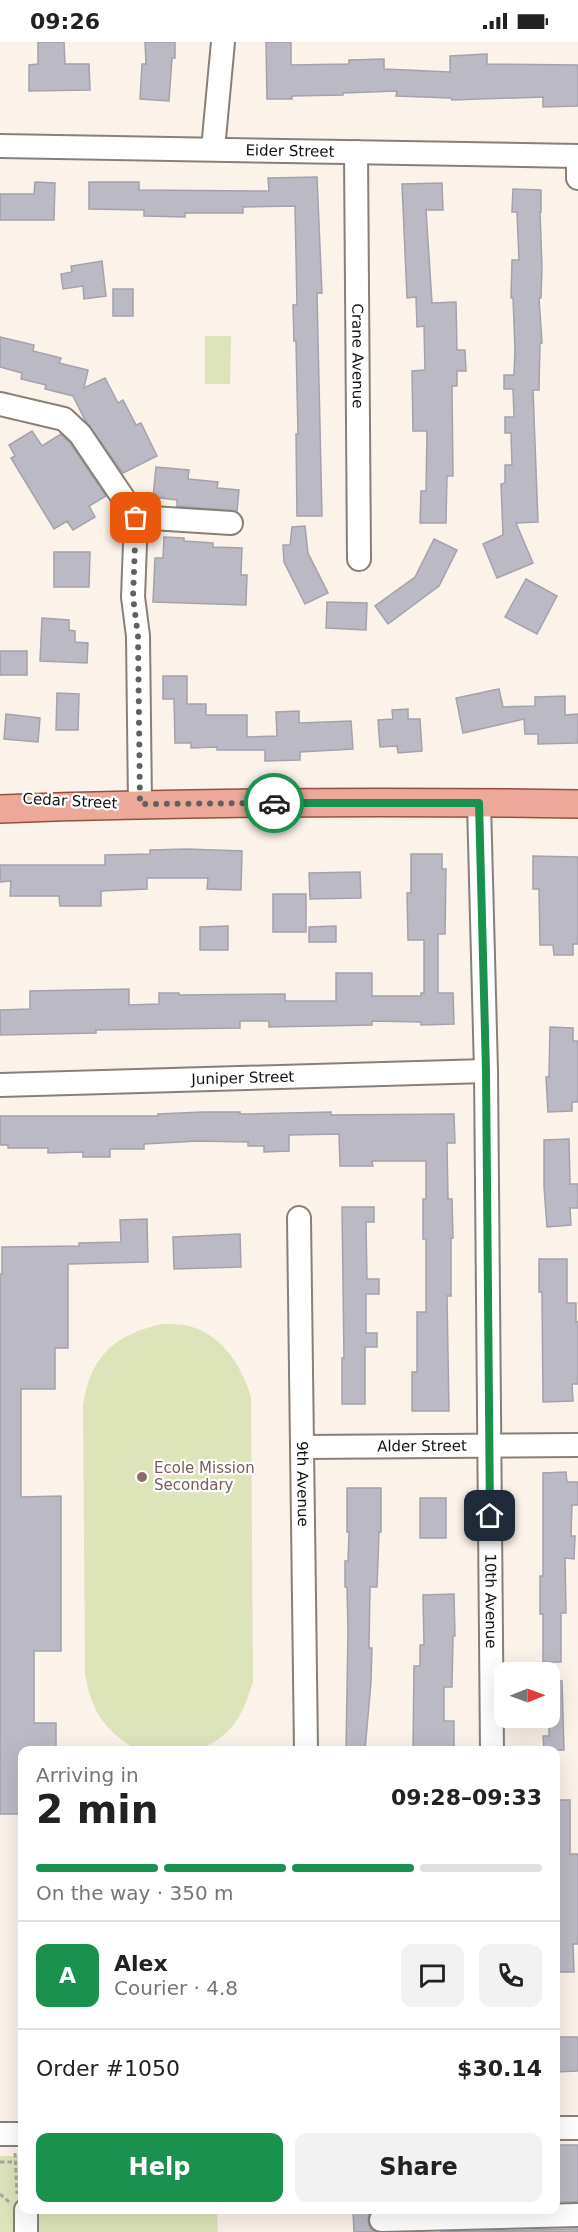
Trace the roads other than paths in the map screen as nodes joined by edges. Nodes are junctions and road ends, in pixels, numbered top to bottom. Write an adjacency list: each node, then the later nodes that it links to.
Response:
1 (223, 42): 3 (street)
2 (0, 146): 3 (street, Eider Street)
3 (213, 149): 4 (street, Eider Street)
4 (356, 152): 5 (street, Eider Street); 10 (street, Crane Avenue)
5 (578, 156): 6 (street)
6 (578, 178)
7 (0, 404): 8 (street)
8 (136, 518): 9 (street); 13 (street, Cedar Street)
9 (231, 523)
10 (359, 559)
11 (0, 797): 13 (main road, Cedar Street)
12 (479, 803): 13 (main road, Cedar Street); 14 (main road, Cedar Street); 16 (street, 10th Avenue)
13 (140, 804): 15 (main road, Cedar Street)
14 (578, 804)
15 (0, 809)
16 (486, 1071): 17 (street, Juniper Street); 20 (street, 10th Avenue)
17 (0, 1085)
18 (299, 1218): 21 (street, 9th Avenue)
19 (578, 1444): 20 (street, Alder Street)
20 (490, 1446): 21 (street, Alder Street); 23 (street, 10th Avenue)
21 (302, 1447): 22 (street, 9th Avenue)
22 (306, 1746)
23 (492, 1746)
24 (560, 2128): 25 (street)
25 (578, 2128)
26 (23, 2214): 29 (street)
27 (578, 2215): 28 (street)
28 (381, 2220)
29 (26, 2232)

